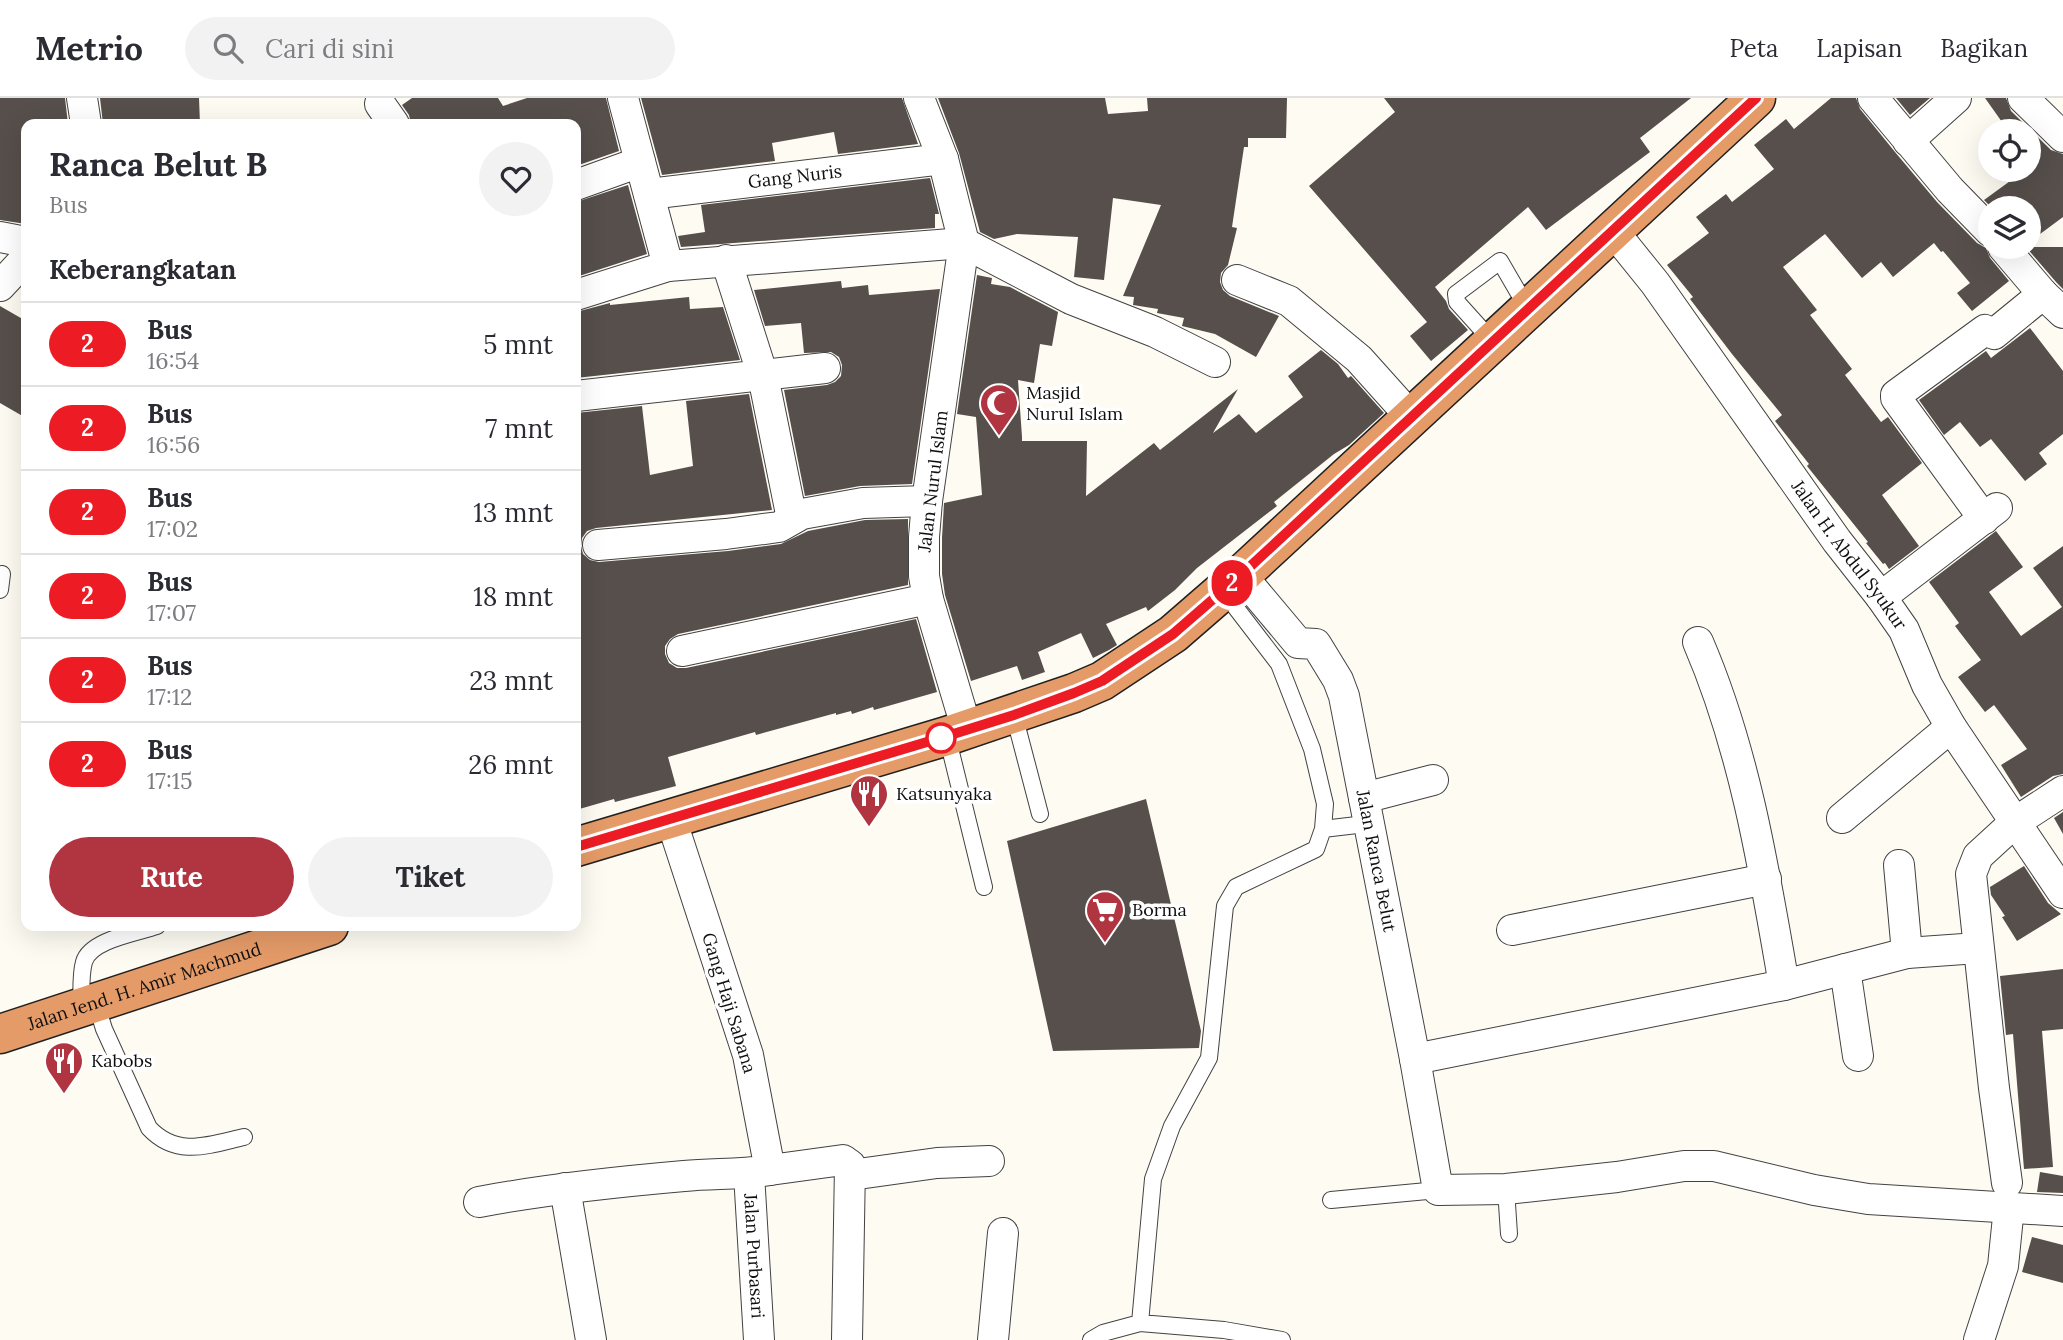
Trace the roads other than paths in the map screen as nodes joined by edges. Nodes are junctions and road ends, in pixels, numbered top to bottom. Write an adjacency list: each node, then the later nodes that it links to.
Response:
1 (82, 98): 8 (street)
2 (623, 98): 12 (street)
3 (919, 98): 11 (street)
4 (1756, 98): 16 (highway)
5 (1873, 98): 10 (street)
6 (1956, 98): 10 (street)
7 (2023, 98): 9 (street)
8 (85, 119)
9 (2063, 137)
10 (1908, 141): 15 (street)
11 (943, 159): 14 (street, Gang Nuris); 19 (street)
12 (640, 162): 13 (street); 14 (street)
13 (581, 183)
14 (649, 194): 23 (street)
15 (1978, 219)
16 (1613, 231): 28 (highway); 39 (street, Jalan H. Abdul Syukur)
17 (0, 237): 18 (street)
18 (21, 241)
19 (963, 257): 21 (street); 30 (street); 35 (street, Jalan Nurul Islam)
20 (2014, 259): 27 (street)
21 (726, 260): 23 (street); 32 (street)
22 (21, 263): 25 (street)
23 (668, 266): 26 (street)
24 (1237, 280): 34 (street)
25 (0, 286)
26 (581, 293)
27 (2053, 303): 39 (street)
28 (1531, 307): 29 (highway); 29 (lane)
29 (1493, 342): 34 (highway)
30 (1215, 362)
31 (825, 369): 32 (street)
32 (763, 376): 33 (street); 36 (street)
33 (581, 395)
34 (1411, 417): 38 (highway)
35 (927, 501): 36 (street); 40 (street, Jalan Nurul Islam)
36 (792, 519): 37 (street)
37 (598, 545)
38 (1232, 583): 43 (highway); 48 (street, Jalan Ranca Belut); 53 (lane)
39 (1881, 597): 44 (street, Jalan H. Abdul Syukur)
40 (928, 599): 42 (street); 45 (street, Jalan Nurul Islam)
41 (1698, 642): 56 (street)
42 (682, 651)
43 (1014, 715): 45 (highway); 49 (lane)
44 (1951, 727): 51 (street); 52 (street, Jalan H. Abdul Syukur)
45 (957, 733): 50 (highway); 57 (lane)
46 (1433, 780): 48 (street)
47 (2063, 791): 52 (street)
48 (1361, 811): 53 (lane); 69 (street, Jalan Ranca Belut)
49 (1040, 814)
50 (671, 818): 54 (highway); 72 (street, Gang Haji Sabana)
51 (1842, 818)
52 (2014, 823): 58 (street, Jalan H. Abdul Syukur); 62 (street)
53 (1323, 829): 83 (lane)
54 (581, 845)
55 (1899, 865): 63 (street)
56 (1766, 879): 59 (street); 65 (street)
57 (984, 887)
58 (2063, 893)
59 (1512, 930)
60 (141, 931): 66 (lane)
61 (314, 931): 66 (highway, Jalan Jend. H. Amir Machmud)
62 (1978, 948): 63 (street); 77 (street)
63 (1907, 953): 64 (street)
64 (1845, 969): 65 (street); 68 (street)
65 (1784, 985): 69 (street)
66 (88, 1005): 67 (highway, Jalan Jend. H. Amir Machmud); 70 (lane)
67 (3, 1026)
68 (1858, 1056)
69 (1415, 1059): 76 (street, Jalan Ranca Belut)
70 (244, 1137)
71 (989, 1161): 73 (street)
72 (759, 1172): 73 (street); 74 (street); 85 (street, Jalan Purbasari)
73 (851, 1175): 86 (street)
74 (565, 1188): 79 (street); 84 (street)
75 (1506, 1189): 76 (street); 77 (street); 82 (lane)
76 (1438, 1190): 78 (lane)
77 (2008, 1195): 80 (street); 90 (street)
78 (1331, 1200)
79 (480, 1202)
80 (2063, 1211)
81 (1003, 1233): 87 (street)
82 (1509, 1234)
83 (1140, 1323): 88 (lane); 89 (lane)
84 (591, 1340)
85 (759, 1340)
86 (847, 1340)
87 (993, 1340)
88 (1091, 1340)
89 (1282, 1340)
90 (1979, 1340)

